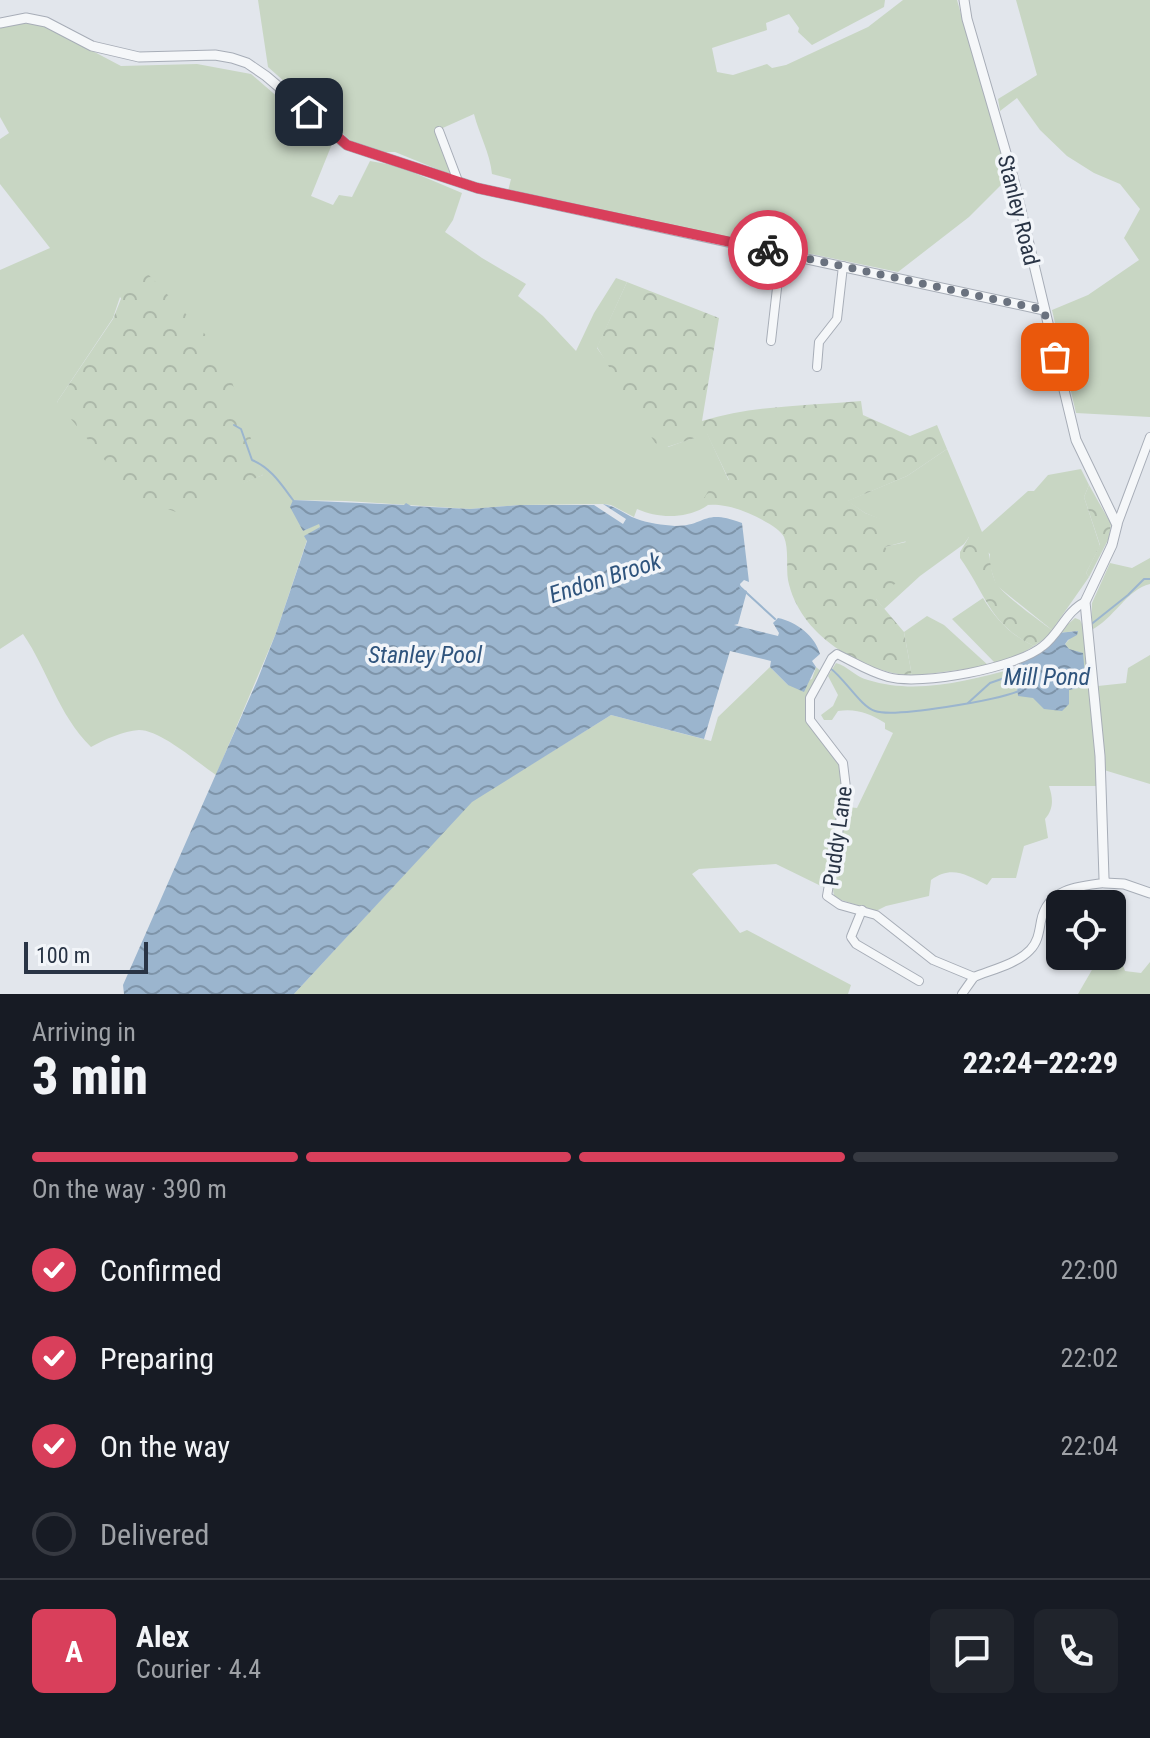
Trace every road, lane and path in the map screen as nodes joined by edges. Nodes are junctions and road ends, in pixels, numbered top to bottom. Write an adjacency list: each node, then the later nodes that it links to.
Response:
1 (964, 0): 7 (street, Stanley Road)
2 (0, 23): 4 (street)
3 (439, 131): 4 (street)
4 (458, 181): 5 (street)
5 (781, 253): 6 (street); 8 (street)
6 (843, 266): 7 (street); 9 (street)
7 (1044, 310): 11 (street, Stanley Road)
8 (771, 341)
9 (817, 367)
10 (1149, 440): 11 (street)
11 (1117, 525): 12 (street)
12 (1085, 602): 13 (street); 15 (street, Puddy Lane)
13 (1105, 883): 14 (street); 16 (street)
14 (1150, 893)
15 (862, 910): 16 (street, Puddy Lane); 17 (street, Puddy Lane)
16 (974, 977): 18 (street)
17 (919, 981)
18 (962, 994)

